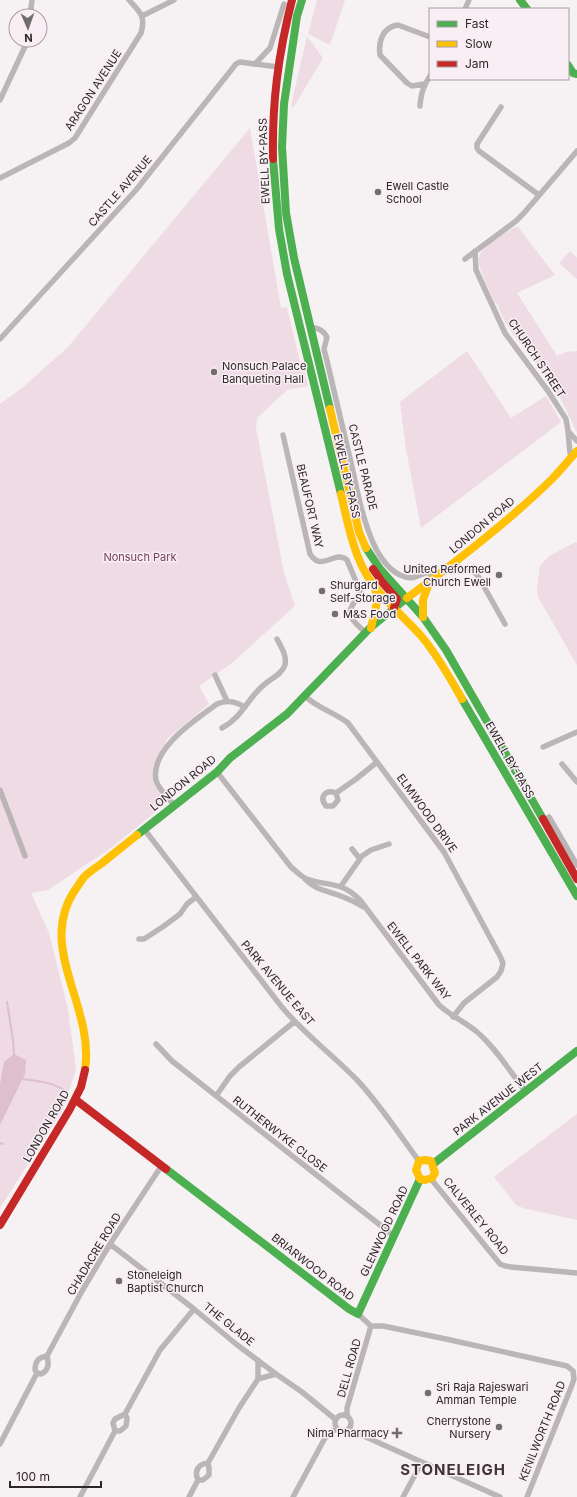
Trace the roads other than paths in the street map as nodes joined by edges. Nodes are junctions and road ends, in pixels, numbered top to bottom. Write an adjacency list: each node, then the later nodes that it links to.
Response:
1 (129, 0): 7 (street)
2 (174, 0): 7 (street)
3 (302, 0): 26 (main road, EWELL BY-PASS)
4 (520, 0): 6 (main road)
5 (288, 2): 10 (street); 12 (main road, EWELL BY-PASS)
6 (526, 8)
7 (142, 16): 22 (street, ARAGON AVENUE)
8 (429, 37): 16 (street)
9 (24, 48): 18 (street)
10 (255, 64): 12 (street, CASTLE AVENUE); 27 (street, CASTLE AVENUE)
11 (569, 67): 13 (main road)
12 (278, 68): 37 (main road, EWELL BY-PASS)
13 (577, 74)
14 (429, 77): 15 (street)
15 (424, 84): 16 (street); 17 (street)
16 (412, 86): 17 (street)
17 (420, 97): 19 (street)
18 (0, 100)
19 (420, 106)
20 (501, 107): 23 (street)
21 (577, 151): 23 (street)
22 (0, 178)
23 (539, 195): 24 (street)
24 (475, 251): 25 (street); 28 (street, CHURCH STREET)
25 (465, 258)
26 (310, 328): 32 (main road, EWELL BY-PASS); 33 (street, CASTLE PARADE)
27 (0, 339)
28 (568, 431): 30 (street, CHURCH STREET); 31 (street, CHURCH STREET)
29 (283, 435): 42 (street, BEAUFORT WAY)
30 (577, 441)
31 (575, 454): 35 (main road, LONDON ROAD)
32 (349, 491): 33 (street); 34 (main road, EWELL BY-PASS)
33 (362, 508): 36 (street, CASTLE PARADE)
34 (366, 548): 38 (main road, EWELL BY-PASS); 39 (main road)
35 (451, 565): 36 (main road, LONDON ROAD); 41 (street)
36 (431, 580): 38 (main road, LONDON ROAD); 40 (main road)
37 (375, 587): 39 (main road, EWELL BY-PASS); 42 (main road)
38 (407, 598): 39 (main road, LONDON ROAD); 40 (main road, EWELL BY-PASS); 44 (main road)
39 (394, 608): 42 (main road, LONDON ROAD); 44 (main road, EWELL BY-PASS)
40 (423, 617): 67 (main road, EWELL BY-PASS)
41 (505, 624)
42 (368, 630): 46 (main road, LONDON ROAD)
43 (277, 639): 48 (street)
44 (426, 641): 69 (main road, EWELL BY-PASS)
45 (215, 675): 47 (street)
46 (305, 696): 52 (street, ELMWOOD DRIVE); 54 (main road, LONDON ROAD)
47 (228, 701): 48 (street); 58 (street)
48 (245, 707): 49 (street)
49 (222, 728)
50 (577, 732): 51 (street)
51 (543, 747)
52 (377, 762): 57 (street); 73 (street, ELMWOOD DRIVE)
53 (562, 764): 55 (street)
54 (217, 772): 58 (main road, LONDON ROAD); 66 (street, EWELL PARK WAY)
55 (577, 781)
56 (0, 790): 63 (street)
57 (336, 793)
58 (174, 804): 60 (main road, LONDON ROAD)
59 (549, 817): 65 (street)
60 (144, 829): 70 (street, PARK AVENUE EAST); 79 (main road, LONDON ROAD)
61 (389, 844): 64 (street)
62 (352, 849): 64 (street)
63 (25, 856)
64 (360, 859): 68 (street)
65 (577, 865)
66 (306, 879): 68 (street, EWELL PARK WAY); 71 (street, EWELL PARK WAY)
67 (577, 879)
68 (341, 886): 71 (street, EWELL PARK WAY)
69 (577, 896)
70 (196, 897): 72 (street); 74 (street, PARK AVENUE EAST)
71 (366, 908): 73 (street, EWELL PARK WAY)
72 (139, 939)
73 (453, 1017): 77 (street, EWELL PARK WAY)
74 (294, 1022): 78 (street); 80 (street, PARK AVENUE EAST)
75 (156, 1044): 78 (street, RUTHERWYKE CLOSE)
76 (577, 1051): 77 (main road, PARK AVENUE WEST)
77 (526, 1092): 82 (main road, PARK AVENUE WEST)
78 (216, 1096): 86 (street, RUTHERWYKE CLOSE)
79 (76, 1100): 81 (main road, BRIARWOOD ROAD); 85 (main road, LONDON ROAD)
80 (419, 1161): 82 (main road); 83 (main road)
81 (162, 1164): 87 (street, CHADACRE ROAD); 90 (main road, BRIARWOOD ROAD)
82 (433, 1164): 84 (main road, CALVERLEY ROAD)
83 (420, 1179): 84 (main road, CALVERLEY ROAD); 86 (main road, GLENWOOD ROAD)
84 (432, 1179): 88 (street, CALVERLEY ROAD)
85 (0, 1225)
86 (394, 1236): 90 (main road, GLENWOOD ROAD)
87 (110, 1244): 89 (street, THE GLADE); 92 (street, CHADACRE ROAD)
88 (577, 1273)
89 (194, 1309): 93 (street, THE GLADE); 98 (street)
90 (358, 1314): 91 (street, BRIARWOOD ROAD)
91 (371, 1326): 94 (street); 99 (street, DELL ROAD)
92 (47, 1356): 95 (street, CHADACRE ROAD); 95 (street, CHADACRE ROAD)
93 (258, 1360): 96 (street, THE GLADE); 97 (street)
94 (575, 1370): 113 (street, KENILWORTH ROAD)
95 (38, 1373): 104 (street, CHADACRE ROAD)
96 (276, 1374): 97 (street); 100 (street, THE GLADE)
97 (258, 1380): 106 (street)
98 (125, 1414): 103 (street); 103 (street)
99 (347, 1416): 100 (street); 102 (street)
100 (335, 1419): 101 (street)
101 (337, 1429): 102 (street); 110 (street)
102 (348, 1429): 105 (street)
103 (115, 1431): 108 (street)
104 (0, 1444)
105 (422, 1462): 111 (street); 112 (street)
106 (208, 1463): 107 (street); 107 (street)
107 (198, 1480): 109 (street)
108 (80, 1497)
109 (189, 1497)
110 (294, 1497)
111 (403, 1497)
112 (500, 1497)
113 (527, 1497)

